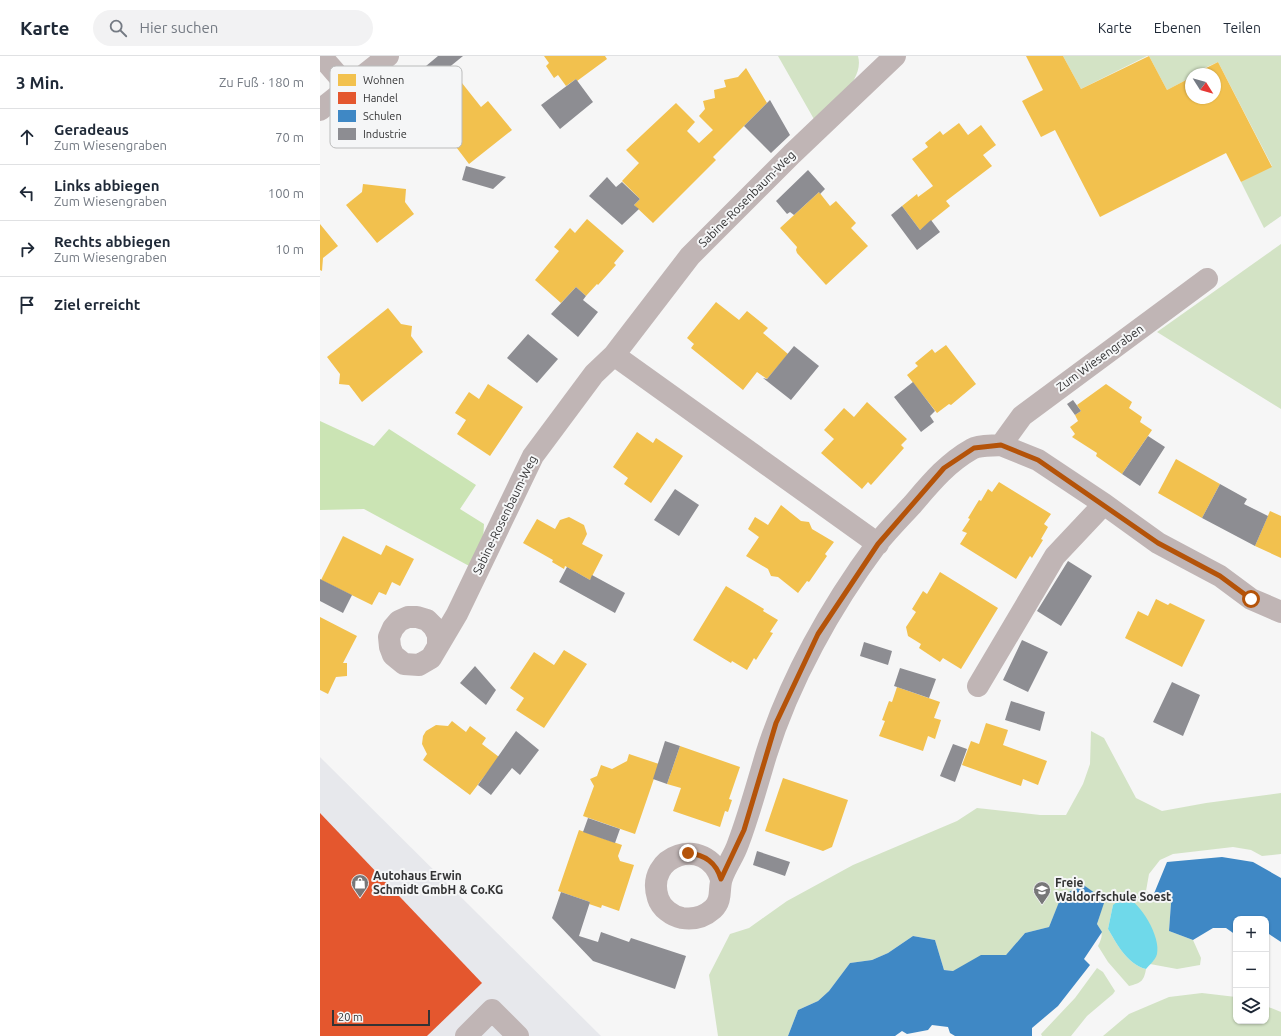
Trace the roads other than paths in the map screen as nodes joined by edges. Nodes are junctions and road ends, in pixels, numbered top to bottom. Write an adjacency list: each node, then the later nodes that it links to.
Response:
1 (321, 56): 4 (street)
2 (388, 56): 5 (street)
3 (894, 56): 9 (street, Sabine-Rosenbaum-Weg)
4 (330, 66)
5 (375, 66)
6 (330, 102): 7 (street)
7 (320, 110)
8 (1208, 279): 10 (street, Zum Wiesengraben)
9 (614, 355): 12 (street); 14 (street, Sabine-Rosenbaum-Weg)
10 (1001, 445): 11 (street); 12 (street)
11 (1104, 504): 13 (street); 15 (street)
12 (878, 544): 16 (street)
13 (1281, 612)
14 (438, 645)
15 (978, 686)
16 (721, 879)
17 (466, 1036): 18 (street)
18 (518, 1036)

